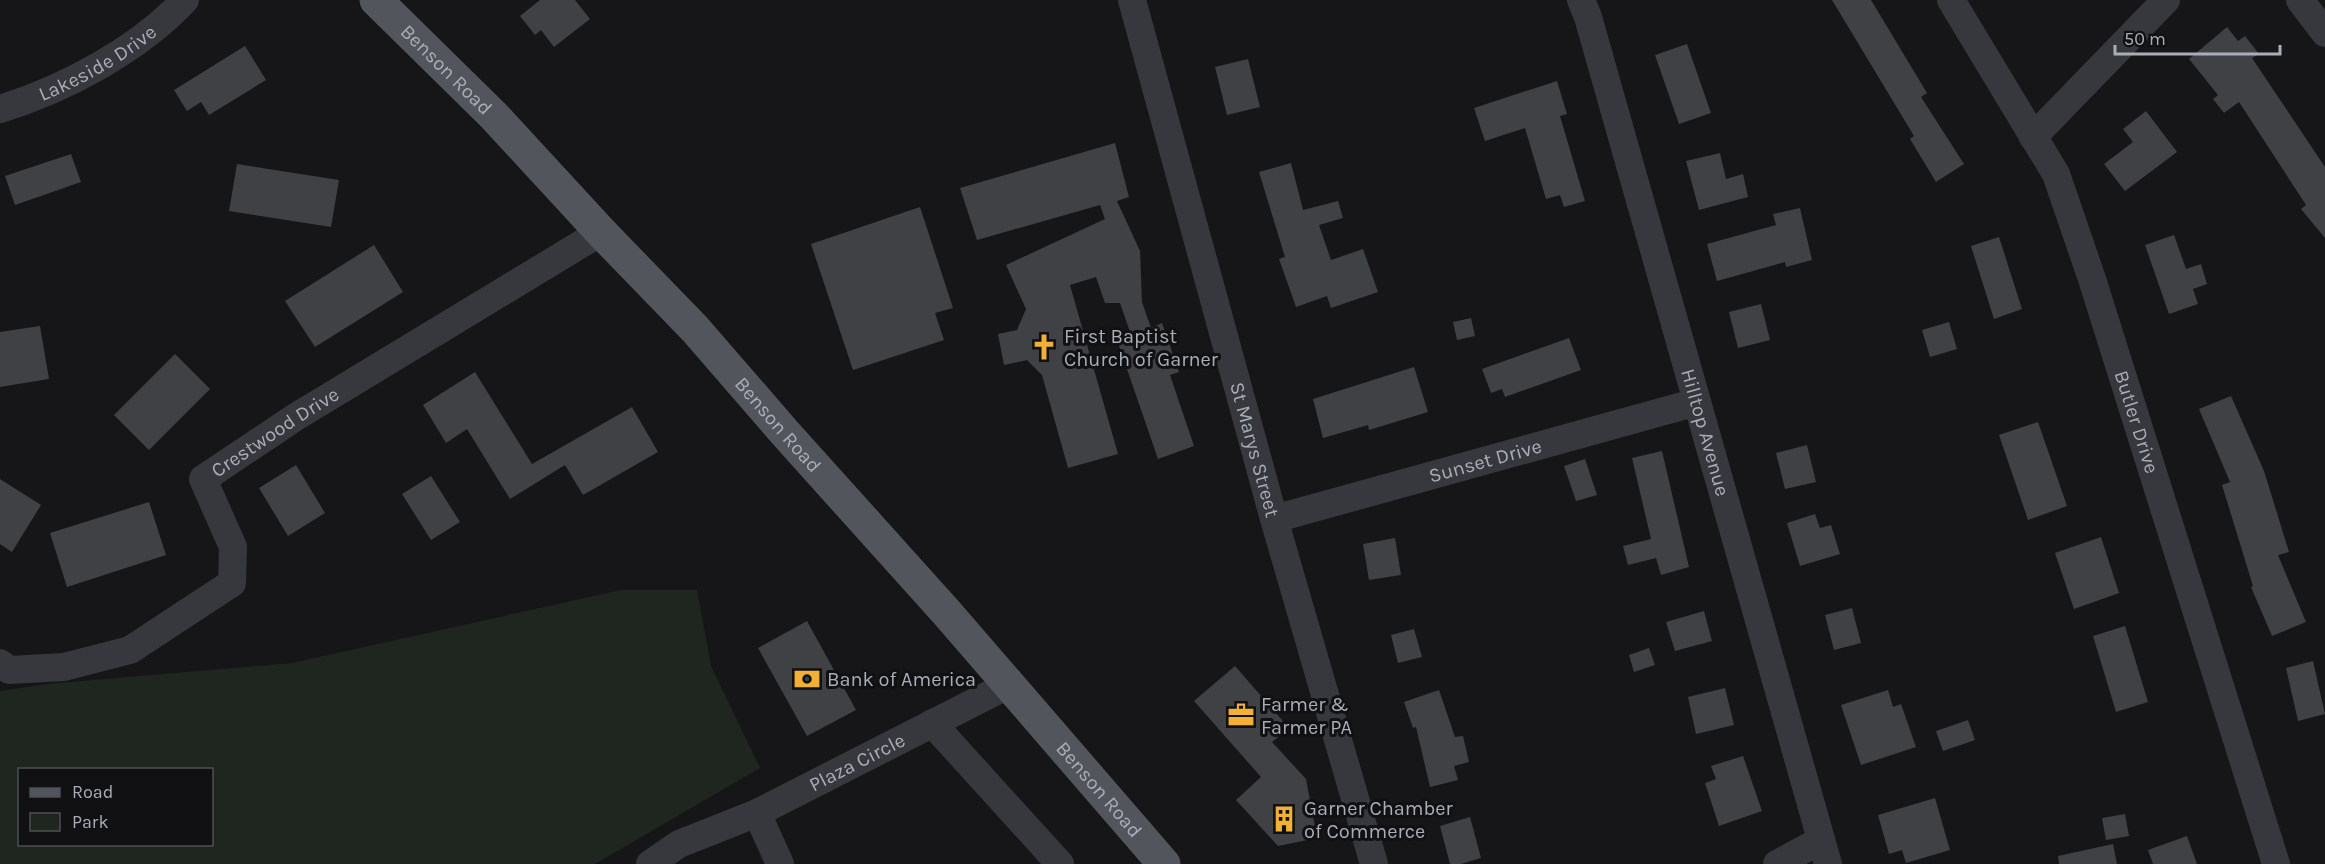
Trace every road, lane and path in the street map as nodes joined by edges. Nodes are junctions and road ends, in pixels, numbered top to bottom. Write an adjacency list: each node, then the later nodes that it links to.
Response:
1 (185, 0): 9 (street, Lakeside Drive)
2 (376, 0): 11 (main road, Benson Road)
3 (1132, 0): 13 (street, St Marys Street)
4 (1581, 0): 12 (street, Hilltop Avenue)
5 (1951, 0): 10 (street, Butler Drive)
6 (2166, 0): 10 (street)
7 (2300, 0): 8 (street)
8 (2325, 33)
9 (0, 109)
10 (2033, 137): 25 (street, Butler Drive)
11 (601, 232): 14 (street, Crestwood Drive); 15 (main road, Benson Road)
12 (1697, 402): 13 (street, Sunset Drive); 18 (street, Hilltop Avenue)
13 (1274, 519): 23 (street, St Marys Street)
14 (0, 663)
15 (1008, 685): 16 (street, Plaza Circle); 22 (main road, Benson Road)
16 (932, 723): 17 (street, Plaza Circle); 21 (street)
17 (757, 813): 19 (street, Plaza Circle); 20 (street)
18 (1824, 852): 24 (street)
19 (650, 864)
20 (780, 864)
21 (1060, 864)
22 (1164, 864)
23 (1374, 864)
24 (1777, 864)
25 (2276, 864)

